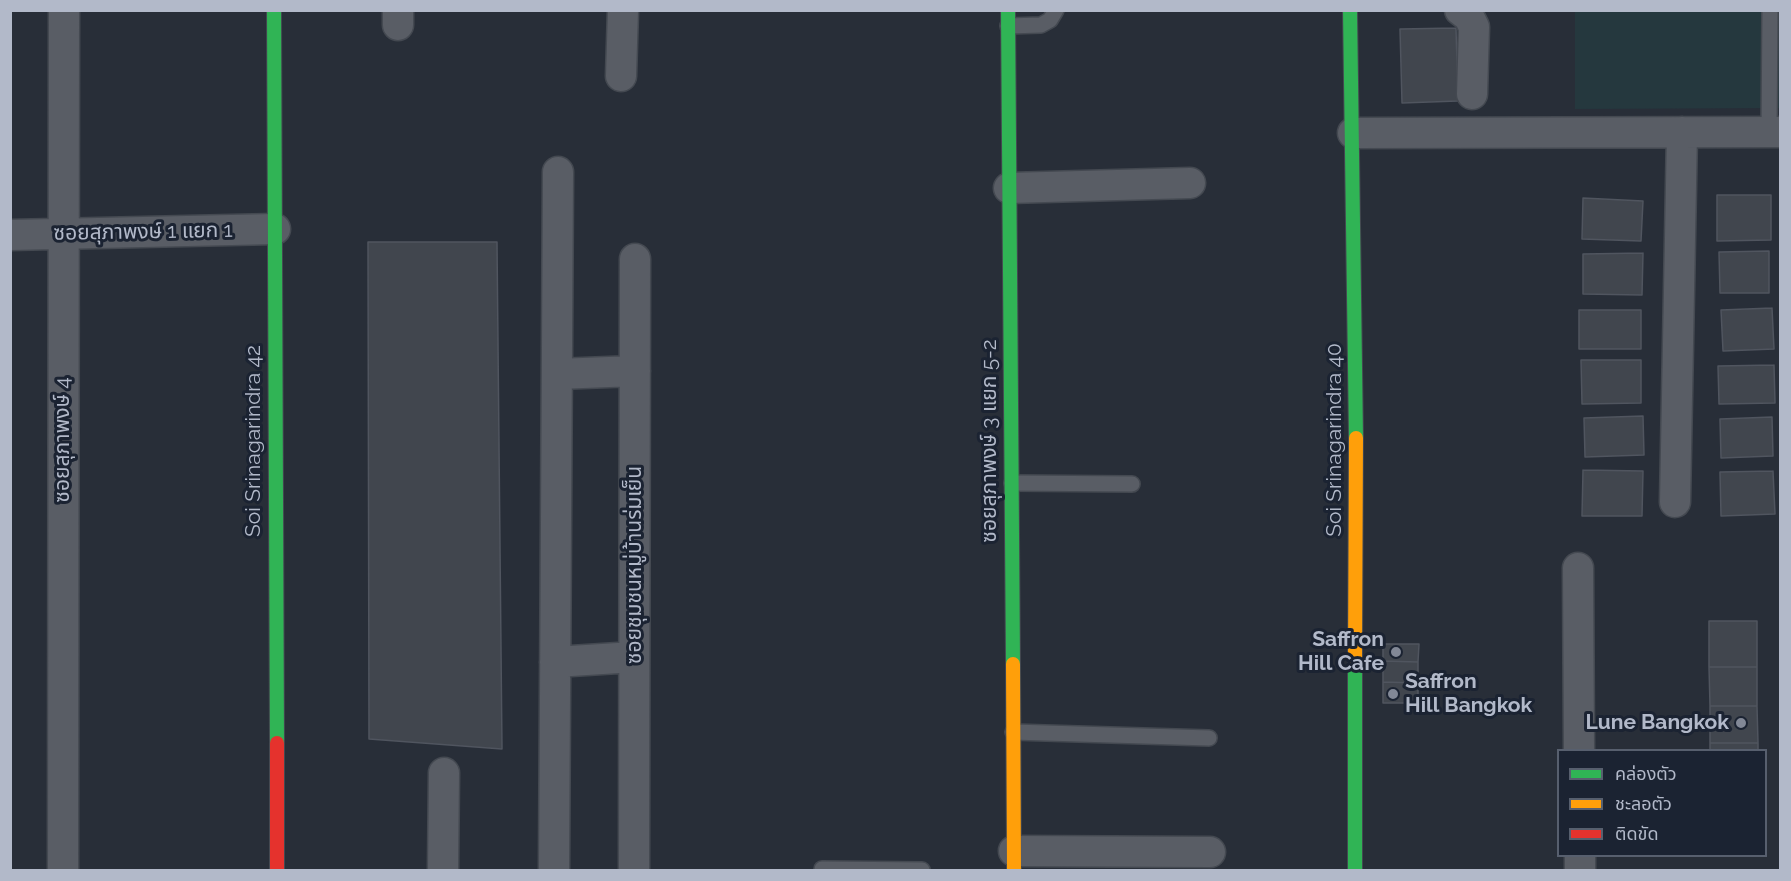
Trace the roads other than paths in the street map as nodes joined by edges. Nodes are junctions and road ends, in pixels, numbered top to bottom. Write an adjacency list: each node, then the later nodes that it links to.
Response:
1 (64, 10): 18 (street, ซอยสุภาพงษ์ 4)
2 (274, 10): 17 (street, Soi Srinagarindra 42)
3 (622, 10): 9 (street)
4 (1056, 10): 8 (lane)
5 (1350, 10): 13 (street, Soi Srinagarindra 40)
6 (1460, 10): 10 (street)
7 (1770, 10): 12 (lane)
8 (1008, 18): 16 (street, ซอยสุภาพงษ์ 3 แยก 5-2)
9 (621, 76)
10 (1472, 94)
11 (1682, 132): 12 (street); 13 (street); 25 (street)
12 (1774, 132)
13 (1353, 133): 42 (street, Soi Srinagarindra 40)
14 (558, 172): 22 (street)
15 (1190, 183): 16 (street)
16 (1009, 188): 23 (street, ซอยสุภาพงษ์ 3 แยก 5-2)
17 (275, 229): 18 (street, ซอยสุภาพงษ์ 1 แยก 1); 37 (street, Soi Srinagarindra 42)
18 (63, 233): 19 (street, ซอยสุภาพงษ์ 1 แยก 1); 36 (street, ซอยสุภาพงษ์ 4)
19 (10, 235)
20 (635, 259): 21 (street, ซอยชุมชนหมู่บ้านร่มเย็น)
21 (635, 371): 22 (street); 27 (street, ซอยชุมชนหมู่บ้านร่มเย็น)
22 (557, 374): 28 (street)
23 (1012, 483): 24 (lane); 29 (street, ซอยสุภาพงษ์ 3 แยก 5-2)
24 (1132, 484)
25 (1675, 502)
26 (1578, 568): 31 (street)
27 (634, 657): 28 (street); 40 (street, ซอยชุมชนหมู่บ้านร่มเย็น)
28 (555, 662): 39 (street)
29 (1013, 732): 30 (lane); 34 (street, ซอยสุภาพงษ์ 3 แยก 5-2)
30 (1209, 738)
31 (1579, 749)
32 (444, 773): 38 (street)
33 (1210, 852): 34 (street)
34 (1014, 861)
35 (822, 869): 41 (lane)
36 (63, 870)
37 (277, 870)
38 (443, 870)
39 (554, 870)
40 (634, 870)
41 (922, 870)
42 (1355, 870)

